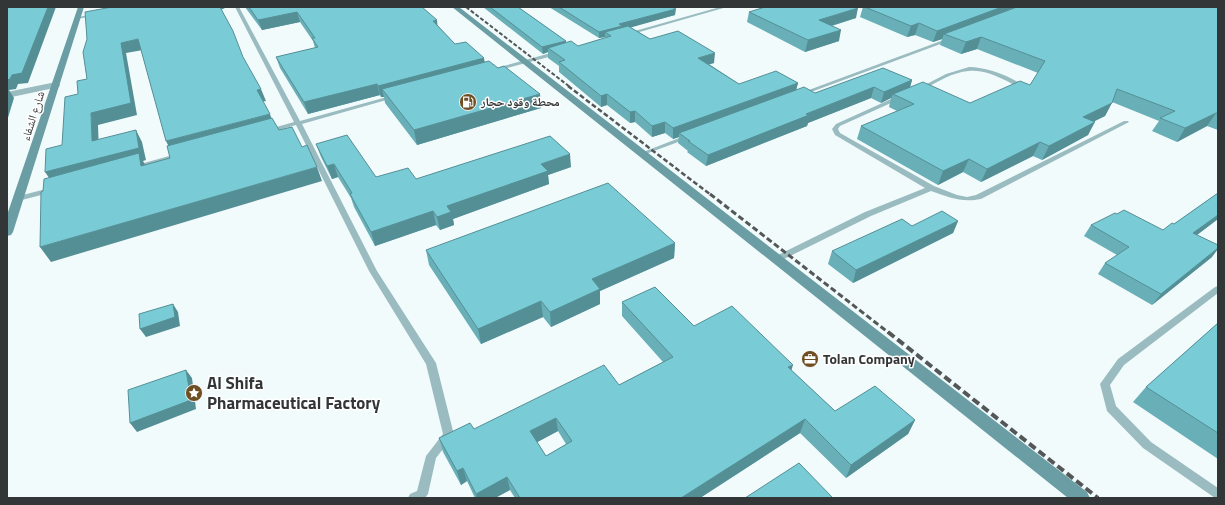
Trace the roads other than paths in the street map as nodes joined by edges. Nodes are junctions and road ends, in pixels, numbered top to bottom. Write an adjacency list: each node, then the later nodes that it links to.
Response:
1 (81, 7): 6 (street, شارع الشفاء)
2 (237, 7): 20 (lane)
3 (455, 7): 10 (street)
4 (725, 7): 7 (lane)
5 (100, 14): 6 (lane)
6 (77, 18): 12 (street, شارع الشفاء)
7 (618, 36)
8 (956, 37): 18 (lane)
9 (565, 51): 10 (lane)
10 (524, 62): 11 (lane); 24 (street)
11 (486, 72)
12 (56, 85): 17 (street); 28 (street, شارع الشفاء)
13 (1025, 88): 14 (lane)
14 (915, 91)
15 (404, 94): 20 (lane)
16 (908, 94): 26 (lane)
17 (7, 95)
18 (795, 97)
19 (1126, 122): 26 (lane)
20 (298, 123): 21 (lane); 33 (lane)
21 (260, 133)
22 (694, 135): 24 (lane)
23 (184, 154): 25 (lane)
24 (641, 154): 30 (street)
25 (131, 168)
26 (931, 188): 30 (lane)
27 (55, 189): 28 (lane)
28 (18, 199): 29 (street, شارع الشفاء)
29 (7, 232)
30 (777, 259): 34 (street)
31 (1218, 289): 32 (lane)
32 (1218, 494)
33 (414, 498)
34 (1081, 498)

